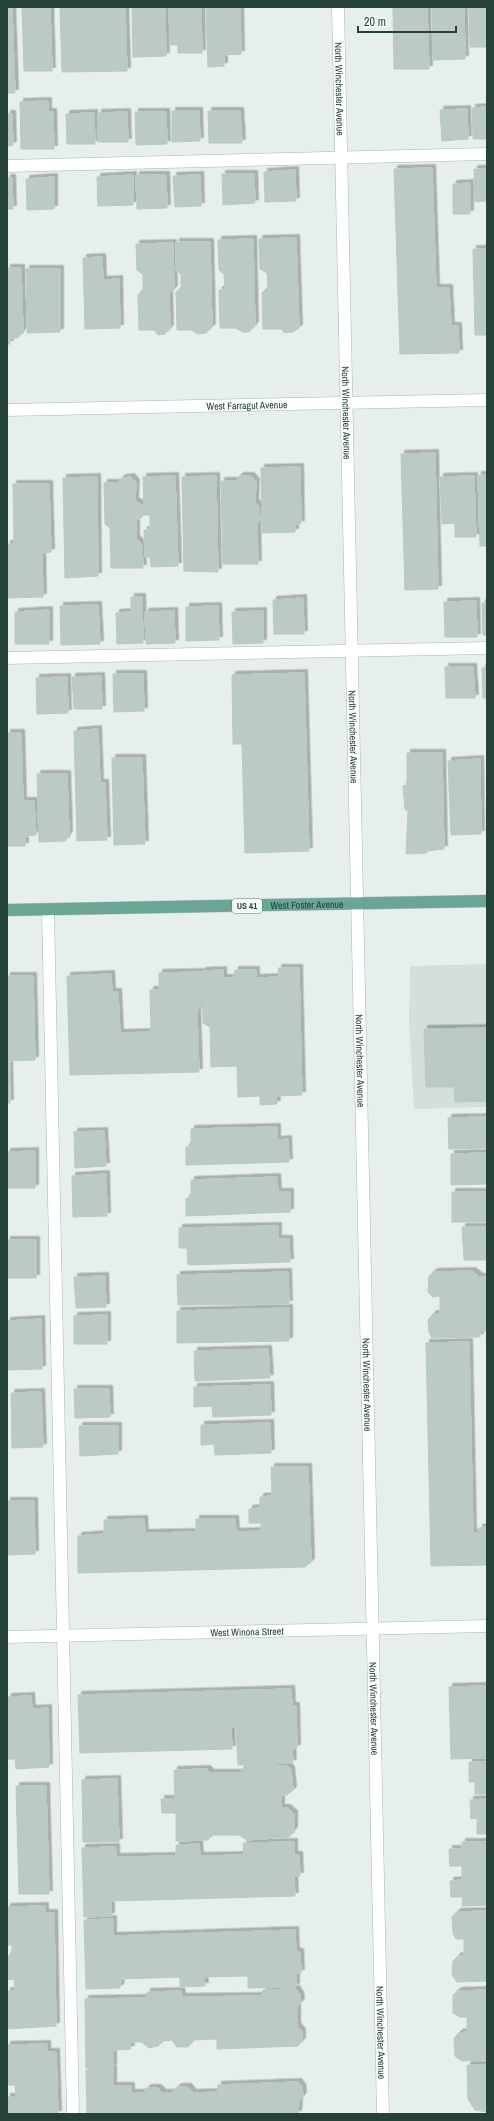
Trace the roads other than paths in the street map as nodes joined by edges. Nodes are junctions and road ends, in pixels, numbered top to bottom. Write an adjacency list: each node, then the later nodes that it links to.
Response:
1 (338, 7): 3 (street, North Winchester Avenue)
2 (487, 154): 3 (street)
3 (342, 158): 4 (street); 6 (street, North Winchester Avenue)
4 (7, 166)
5 (487, 400): 6 (street, West Farragut Avenue)
6 (347, 403): 7 (street, West Farragut Avenue); 9 (street, North Winchester Avenue)
7 (7, 410)
8 (487, 648): 9 (street)
9 (352, 650): 10 (street); 12 (street, North Winchester Avenue)
10 (7, 658)
11 (487, 901): 12 (main road, West Foster Avenue / US 41)
12 (358, 904): 14 (main road, West Foster Avenue / US 41); 16 (street, North Winchester Avenue)
13 (7, 910): 14 (main road, West Foster Avenue / US 41)
14 (48, 910): 17 (street)
15 (487, 1626): 16 (street, West Winona Street)
16 (373, 1629): 17 (street, West Winona Street); 20 (street, North Winchester Avenue)
17 (65, 1636): 18 (street, West Winona Street); 19 (street)
18 (7, 1637)
19 (73, 2114)
20 (383, 2114)

